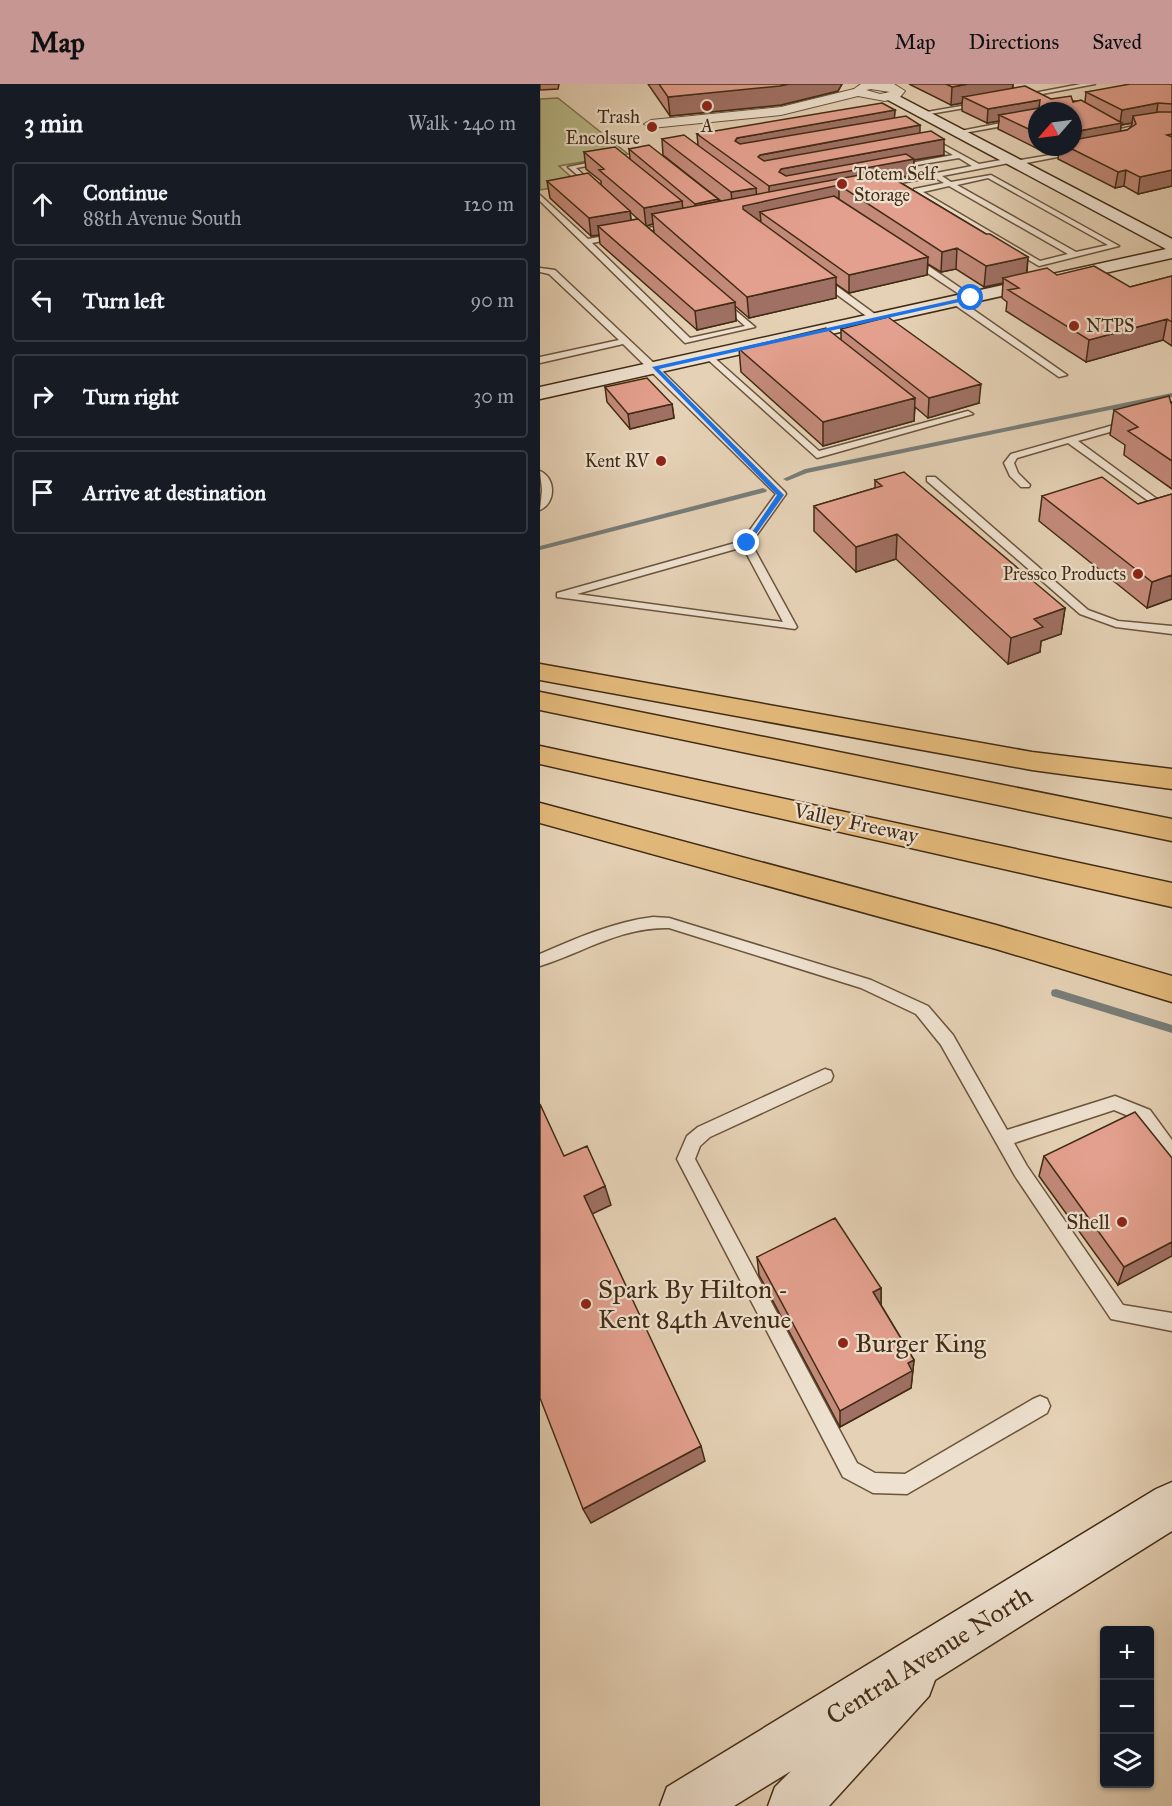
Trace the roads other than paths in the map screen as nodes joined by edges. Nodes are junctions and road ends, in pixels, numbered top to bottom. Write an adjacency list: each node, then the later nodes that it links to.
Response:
1 (1092, 84): 3 (lane)
2 (890, 88): 8 (street); 14 (street)
3 (1030, 95): 4 (lane); 6 (lane)
4 (1009, 98)
5 (988, 102): 7 (lane)
6 (1046, 102)
7 (956, 108): 8 (lane); 9 (lane)
8 (924, 113): 18 (street)
9 (966, 113)
10 (976, 118): 12 (lane)
11 (1028, 120): 18 (lane)
12 (986, 123)
13 (1172, 123): 16 (lane)
14 (651, 124)
15 (1109, 125): 16 (lane)
16 (1119, 130): 19 (lane)
17 (918, 132): 20 (lane)
18 (958, 132): 25 (street)
19 (1129, 136)
20 (935, 142): 21 (lane); 23 (lane)
21 (924, 144)
22 (1092, 148): 25 (lane)
23 (960, 156): 26 (lane); 27 (lane)
24 (620, 159): 30 (lane)
25 (1014, 161): 26 (lane); 41 (street)
26 (979, 167): 28 (lane)
27 (890, 169)
28 (935, 175): 29 (lane); 31 (lane)
29 (950, 184): 44 (lane); 44 (lane); 44 (lane)
30 (592, 186): 32 (lane); 34 (lane)
31 (872, 187)
32 (581, 188)
33 (550, 193): 35 (lane)
34 (600, 193)
35 (540, 196): 40 (lane)
36 (685, 223): 38 (lane)
37 (635, 224): 38 (lane)
38 (643, 231): 39 (lane); 40 (lane)
39 (652, 239)
40 (586, 242): 50 (lane)
41 (1172, 246)
42 (902, 253): 48 (lane)
43 (1172, 253): 48 (street)
44 (1075, 255)
45 (808, 269): 49 (lane)
46 (540, 270): 51 (lane)
47 (715, 295): 50 (lane)
48 (963, 299): 49 (street); 55 (lane)
49 (876, 319): 52 (street)
50 (700, 338): 52 (lane)
51 (625, 341): 53 (lane); 54 (lane)
52 (713, 355): 54 (street); 60 (lane)
53 (540, 360)
54 (654, 368): 56 (street); 67 (lane)
55 (1062, 375)
56 (540, 393)
57 (968, 414): 60 (lane)
58 (919, 418): 60 (lane)
59 (1142, 420): 61 (lane)
60 (928, 425)
61 (1070, 440): 64 (lane); 66 (lane)
62 (540, 474): 65 (lane)
63 (931, 479): 68 (lane)
64 (1025, 485)
65 (540, 507)
66 (1172, 516)
67 (747, 543): 67 (lane)
68 (1172, 630)
69 (540, 672): 72 (highway)
70 (540, 701): 74 (highway)
71 (540, 755): 75 (highway, Valley Freeway)
72 (1172, 779)
73 (540, 813): 77 (highway)
74 (1172, 830)
75 (1172, 895)
76 (540, 960): 79 (lane)
77 (1172, 989)
78 (825, 1076): 82 (lane)
79 (1003, 1139): 80 (lane); 81 (lane)
80 (1172, 1153)
81 (1172, 1322)
82 (1040, 1406)
83 (1172, 1505): 84 (street, Central Avenue North)
84 (939, 1648): 85 (street, Central Avenue North); 86 (street)
85 (686, 1806)
86 (794, 1806)

